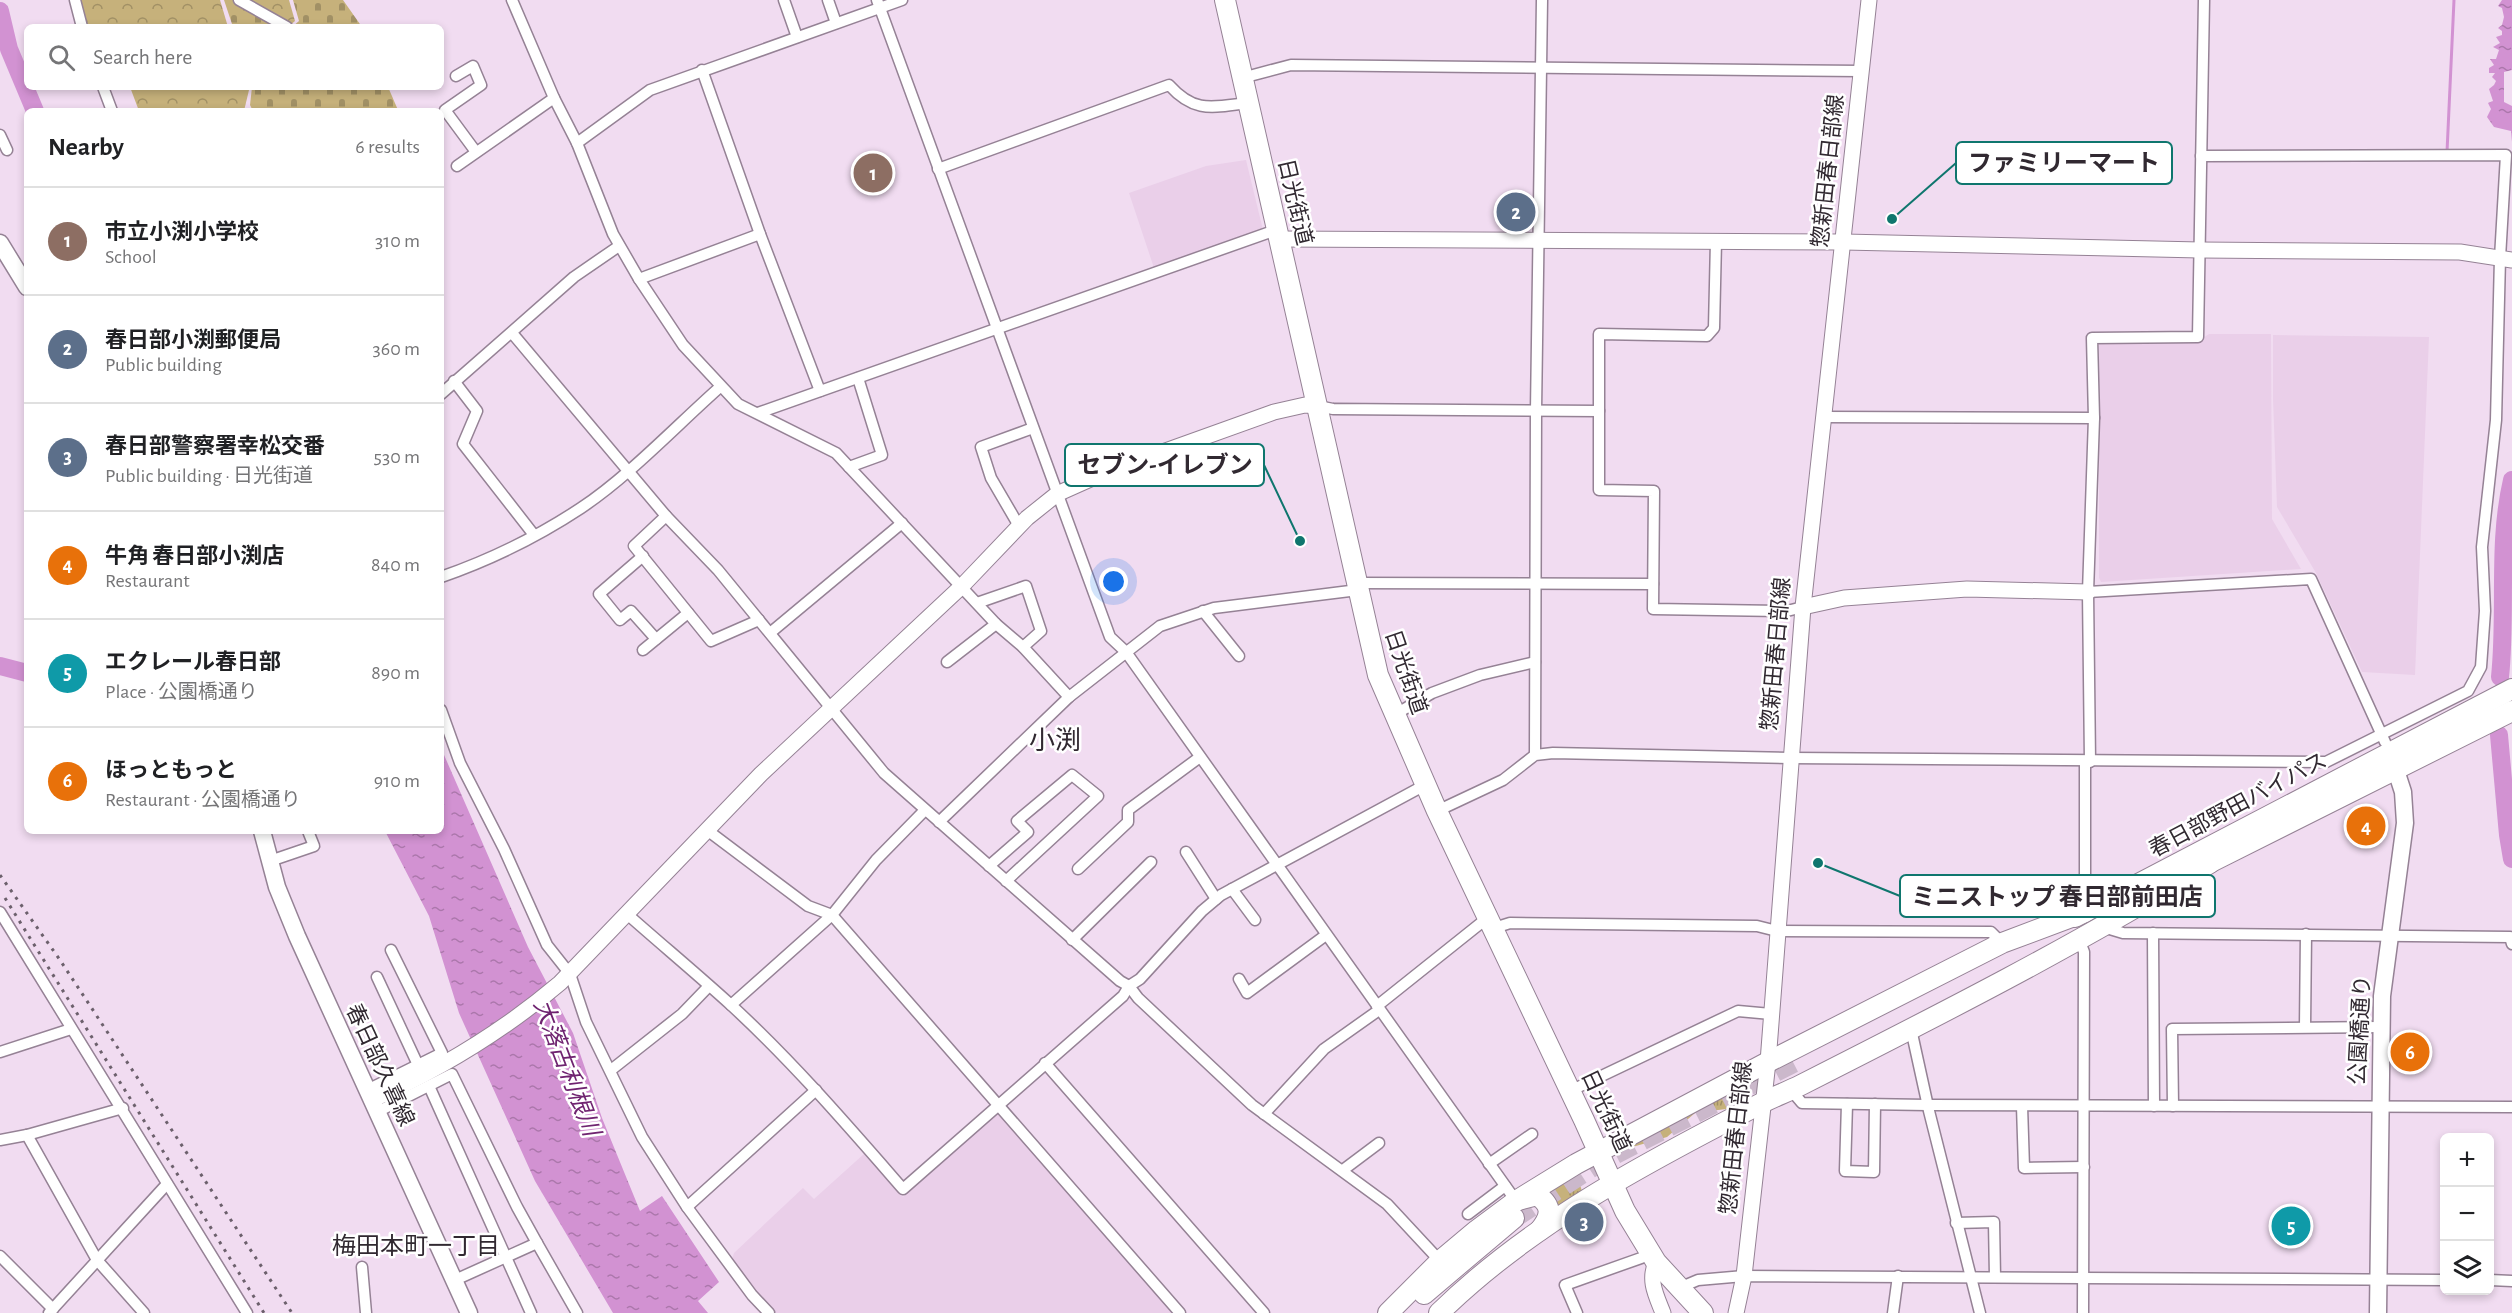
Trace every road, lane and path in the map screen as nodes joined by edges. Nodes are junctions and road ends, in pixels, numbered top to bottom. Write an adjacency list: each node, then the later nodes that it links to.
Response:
1 (75, 0): 13 (street)
2 (239, 0): 14 (street)
3 (512, 0): 22 (street)
4 (784, 0): 15 (street)
5 (828, 0): 12 (street)
6 (902, 0): 11 (street)
7 (1225, 0): 20 (highway, 日光街道)
8 (1542, 0): 16 (street)
9 (1869, 0): 18 (street, 惣新田春日部線)
10 (2204, 0): 29 (street)
11 (879, 4): 12 (street); 31 (street)
12 (836, 23): 15 (street)
13 (81, 24)
14 (282, 24)
15 (797, 37): 17 (street)
16 (1541, 67): 18 (street); 20 (street); 34 (street)
17 (702, 70): 26 (street); 32 (street)
18 (1861, 72): 36 (street, 惣新田春日部線)
19 (456, 76): 28 (street)
20 (1242, 78): 23 (highway, 日光街道)
21 (104, 90): 24 (street)
22 (554, 98): 26 (street); 28 (street)
23 (1248, 103): 31 (street); 33 (highway, 日光街道)
24 (111, 108)
25 (0, 135): 27 (street)
26 (578, 143): 38 (street)
27 (7, 150)
28 (476, 152): 30 (street)
29 (2201, 156): 39 (street); 40 (street)
30 (457, 166)
31 (938, 169): 43 (street)
32 (760, 234): 41 (street); 49 (street)
33 (1277, 234): 34 (street); 43 (street); 50 (highway, 日光街道)
34 (1538, 240): 35 (street); 51 (street)
35 (1716, 241): 36 (street); 52 (street)
36 (1844, 242): 39 (street); 54 (street, 惣新田春日部線)
37 (0, 243): 42 (main road)
38 (619, 246): 41 (street); 44 (street)
39 (2200, 250): 40 (street); 55 (street)
40 (2506, 259): 91 (street)
41 (639, 279): 47 (street)
42 (24, 282)
43 (998, 328): 45 (street); 56 (street)
44 (512, 333): 46 (street); 58 (street)
45 (858, 378): 49 (street); 57 (street)
46 (454, 381): 48 (street); 63 (street)
47 (720, 387): 53 (street); 58 (street)
48 (444, 391)
49 (820, 392): 53 (street)
50 (1318, 406): 51 (street); 59 (street); 69 (highway, 日光街道)
51 (1536, 410): 52 (street); 66 (street)
52 (1599, 411): 67 (street)
53 (758, 413): 57 (street)
54 (1823, 417): 55 (street); 72 (street, 惣新田春日部線)
55 (2094, 418): 70 (street)
56 (1033, 428): 59 (street); 62 (street)
57 (849, 467): 61 (street)
58 (628, 470): 60 (street); 63 (street)
59 (1057, 494): 62 (street); 81 (street)
60 (666, 516): 64 (street); 75 (street)
61 (902, 523): 68 (street); 77 (street)
62 (1019, 526): 68 (street)
63 (534, 535): 65 (street)
64 (643, 556): 74 (street); 78 (street)
65 (444, 576)
66 (1536, 583): 67 (street); 69 (street); 84 (street)
67 (1653, 584): 72 (street)
68 (962, 586): 71 (street); 87 (street)
69 (1357, 587): 73 (street); 89 (highway, 日光街道)
70 (2088, 592): 72 (street); 91 (street); 95 (street)
71 (977, 603): 76 (street); 79 (street)
72 (1803, 607): 94 (street, 惣新田春日部線)
73 (1203, 612): 81 (street); 82 (street)
74 (688, 613): 75 (street); 78 (street)
75 (759, 620): 77 (street)
76 (996, 624): 79 (street); 83 (street)
77 (770, 633): 87 (street)
78 (656, 639): 80 (street)
79 (1023, 647): 86 (street)
80 (643, 650)
81 (1126, 652): 86 (street); 93 (street)
82 (1239, 656)
83 (947, 662)
84 (1535, 663): 89 (street); 92 (street)
85 (2512, 689): 91 (highway, 春日部野田バイパス)
86 (1069, 697): 99 (street)
87 (832, 708): 97 (street); 100 (street)
88 (2512, 711): 91 (highway, 春日部野田バイパス)
89 (1394, 715): 96 (highway, 日光街道)
90 (444, 718): 131 (street)
91 (2389, 752): 95 (street); 106 (highway, 春日部野田バイパス); 113 (highway, 春日部野田バイパス); 123 (main road, 公園橋通り)
92 (1534, 755): 94 (street); 98 (street)
93 (1200, 758): 107 (street); 109 (street)
94 (1790, 758): 95 (street); 120 (street, 惣新田春日部線)
95 (2087, 762): 113 (street)
96 (1425, 785): 98 (highway, 日光街道); 107 (street)
97 (925, 810): 99 (street); 116 (street)
98 (1437, 811): 118 (highway, 日光街道)
99 (939, 822): 108 (street)
100 (707, 830): 115 (street); 116 (street)
101 (263, 834): 104 (main road, 春日部久喜線)
102 (309, 834): 104 (street)
103 (1186, 852): 112 (street)
104 (270, 861): 151 (main road, 春日部久喜線)
105 (1151, 862): 126 (street)
106 (2210, 863): 113 (highway, 春日部野田バイパス); 119 (highway)
107 (1276, 864): 111 (street); 124 (street)
108 (989, 866): 110 (street); 110 (street)
109 (1078, 868)
110 (1006, 881): 126 (street)
111 (1232, 889): 112 (street); 117 (street)
112 (1216, 899): 134 (street)
113 (2090, 909): 127 (highway)
114 (0, 912): 140 (street)
115 (627, 914): 131 (street); 133 (street)
116 (832, 915): 135 (street); 156 (street)
117 (1255, 920)
118 (1489, 924): 120 (street); 136 (street); 150 (highway, 日光街道)
119 (2103, 927): 121 (street); 125 (highway)
120 (1777, 931): 127 (street); 137 (street, 惣新田春日部線)
121 (2154, 933): 122 (street); 159 (street)
122 (2306, 934): 123 (street); 138 (street)
123 (2390, 934): 128 (street); 139 (main road, 公園橋通り)
124 (1326, 935): 132 (street); 136 (street)
125 (2079, 939): 141 (highway); 158 (street)
126 (1072, 940): 134 (street)
127 (2002, 943): 143 (highway)
128 (2512, 945)
129 (391, 950): 145 (street)
130 (377, 977): 145 (street)
131 (565, 979): 146 (street); 151 (street)
132 (1239, 979)
133 (709, 986): 135 (street); 146 (street)
134 (1129, 986): 144 (street); 164 (street)
135 (731, 1005): 148 (street)
136 (1378, 1008): 164 (street); 170 (street)
137 (1771, 1014): 143 (street, 惣新田春日部線); 150 (street)
138 (2305, 1027): 139 (street); 160 (street)
139 (2380, 1027): 161 (main road, 公園橋通り)
140 (71, 1029): 142 (street); 163 (street)
141 (1911, 1029): 149 (highway); 155 (street)
142 (0, 1052)
143 (1768, 1062): 152 (street, 惣新田春日部線); 169 (highway)
144 (1045, 1063): 156 (street); 206 (street)
145 (418, 1065): 151 (street)
146 (610, 1070): 175 (street)
147 (429, 1086): 151 (street); 179 (street); 181 (street)
148 (816, 1090): 156 (street); 175 (street)
149 (1791, 1090): 152 (highway); 153 (street)
150 (1570, 1091): 169 (highway, 日光街道)
151 (372, 1100): 192 (main road, 春日部久喜線)
152 (1762, 1103): 173 (highway); 186 (street, 惣新田春日部線)
153 (1847, 1104): 154 (street); 154 (street)
154 (1875, 1104): 155 (street)
155 (1927, 1105): 157 (street); 178 (street)
156 (1000, 1106): 205 (street)
157 (2022, 1106): 158 (street); 171 (street)
158 (2084, 1106): 159 (street); 171 (street)
159 (2154, 1106): 160 (street)
160 (2173, 1106): 161 (street)
161 (2379, 1106): 162 (street); 191 (main road, 公園橋通り)
162 (2512, 1107)
163 (123, 1108): 166 (street); 174 (street)
164 (1264, 1114): 172 (street)
165 (1532, 1134): 170 (street)
166 (27, 1136): 167 (street); 183 (street)
167 (0, 1140)
168 (1380, 1143): 172 (street)
169 (1598, 1152): 173 (highway, 日光街道); 176 (highway)
170 (1489, 1164): 176 (street)
171 (2084, 1167): 190 (street)
172 (1343, 1170): 184 (street)
173 (1612, 1183): 176 (highway); 182 (highway, 日光街道)
174 (167, 1184): 183 (street); 199 (street)
175 (687, 1207): 204 (street)
176 (1520, 1213): 177 (street); 184 (highway); 208 (highway); 209 (highway); 210 (highway)
177 (1468, 1214)
178 (1956, 1223): 188 (street); 189 (street)
179 (537, 1244): 181 (street); 203 (street)
180 (0, 1256): 197 (street)
181 (506, 1257): 192 (street); 202 (street)
182 (1653, 1257): 196 (highway, 日光街道); 211 (street); 212 (street)
183 (97, 1260): 197 (street); 198 (street)
184 (1440, 1261): 207 (highway)
185 (362, 1267): 200 (street)
186 (1744, 1276): 187 (street); 196 (street); 214 (street, 惣新田春日部線)
187 (1898, 1276): 188 (street); 215 (street)
188 (1969, 1277): 189 (street); 216 (street)
189 (1995, 1277): 190 (street)
190 (2083, 1277): 191 (street); 217 (street)
191 (2379, 1279): 193 (street); 218 (main road, 公園橋通り)
192 (455, 1280): 201 (main road, 春日部久喜線)
193 (2440, 1280)
194 (2494, 1280): 195 (street)
195 (2512, 1281)
196 (1679, 1288): 213 (highway, 日光街道)
197 (51, 1311)
198 (144, 1313)
199 (247, 1313)
200 (366, 1313)
201 (469, 1313)
202 (531, 1313)
203 (577, 1313)
204 (769, 1313)
205 (1180, 1313)
206 (1264, 1313)
207 (1388, 1313)
208 (1406, 1313)
209 (1423, 1313)
210 (1439, 1313)
211 (1577, 1313)
212 (1663, 1313)
213 (1703, 1313)
214 (1736, 1313)
215 (1893, 1313)
216 (1980, 1313)
217 (2083, 1313)
218 (2378, 1313)

